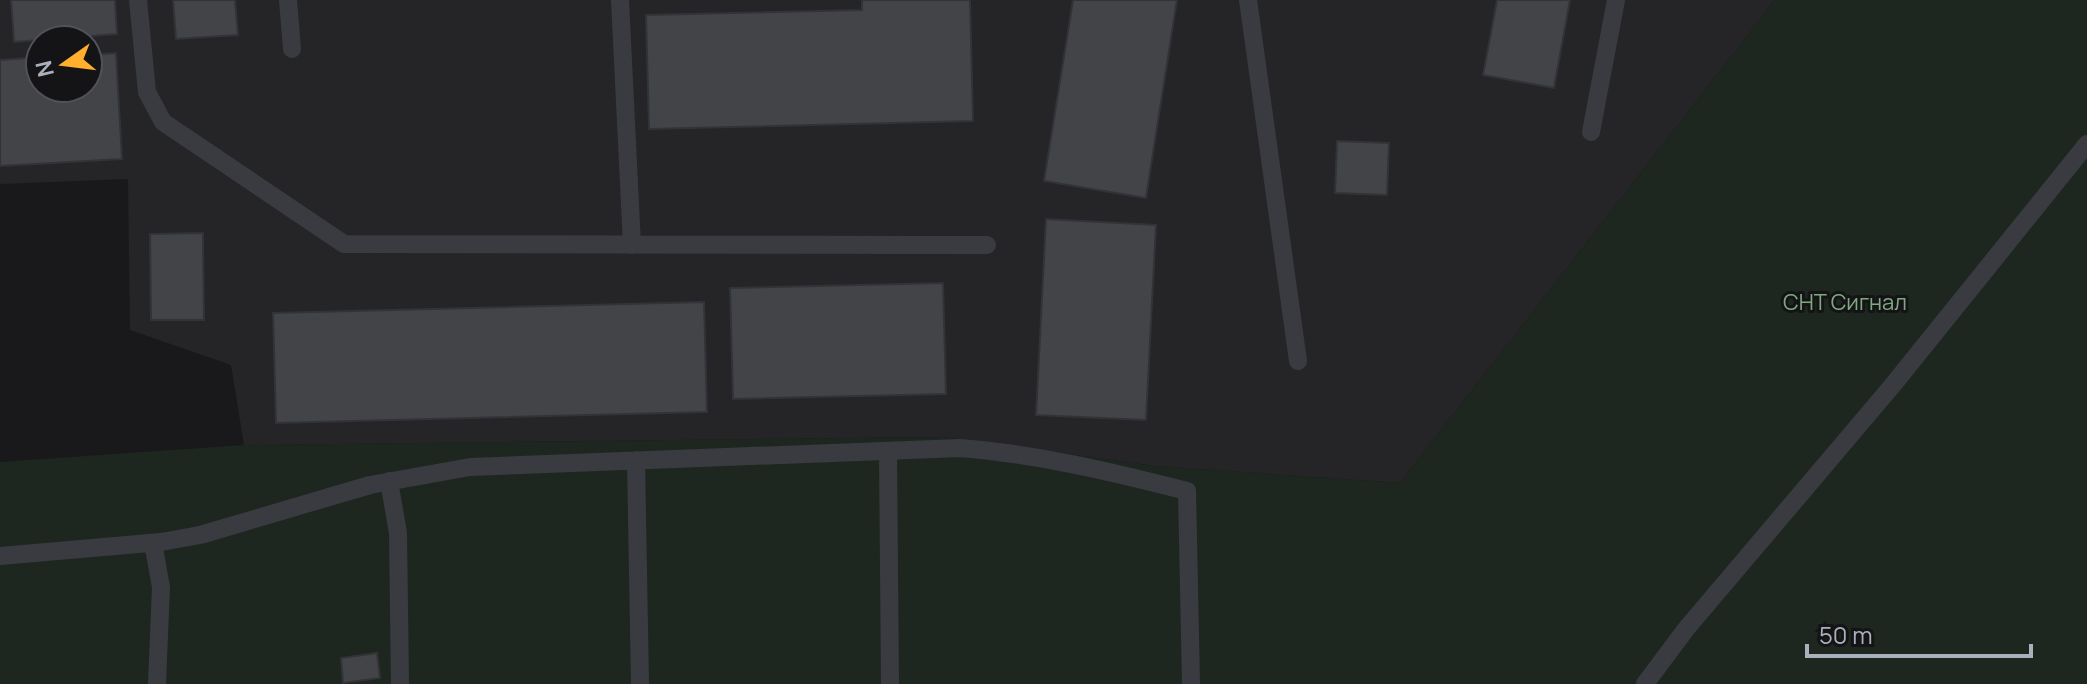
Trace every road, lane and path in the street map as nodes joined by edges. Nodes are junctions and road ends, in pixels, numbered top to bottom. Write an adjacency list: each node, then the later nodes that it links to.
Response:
1 (138, 0): 9 (lane)
2 (288, 0): 6 (lane)
3 (620, 0): 9 (lane)
4 (1248, 0): 11 (lane)
5 (1616, 0): 7 (lane)
6 (292, 49)
7 (1591, 132)
8 (2087, 144): 22 (lane)
9 (632, 245): 10 (lane)
10 (987, 245)
11 (1298, 361)
12 (888, 452): 13 (lane); 20 (lane); 21 (lane)
13 (636, 460): 14 (lane); 19 (lane)
14 (389, 481): 15 (lane); 18 (lane)
15 (153, 543): 16 (lane); 17 (lane)
16 (0, 556)
17 (157, 684)
18 (400, 684)
19 (640, 684)
20 (890, 684)
21 (1191, 684)
22 (1645, 684)

